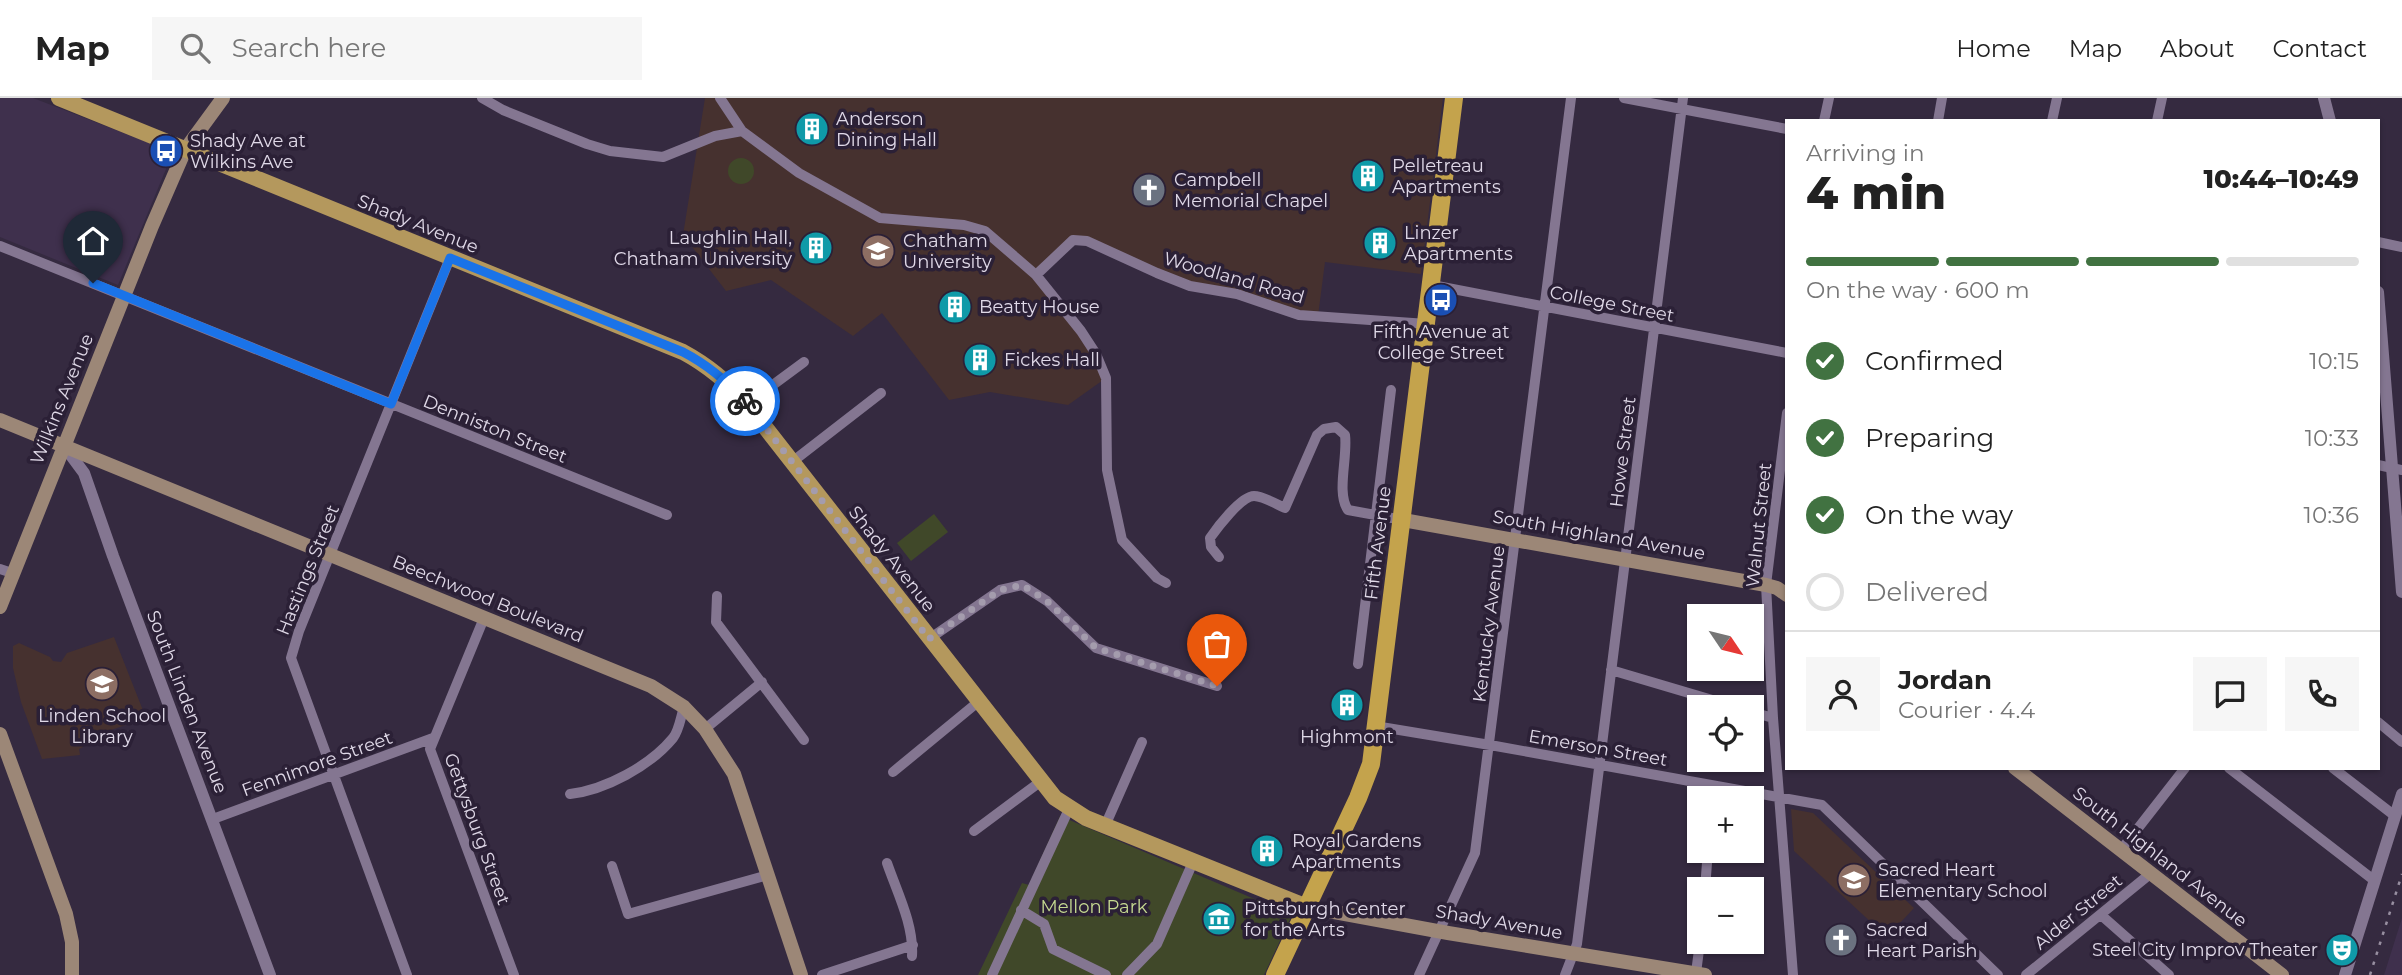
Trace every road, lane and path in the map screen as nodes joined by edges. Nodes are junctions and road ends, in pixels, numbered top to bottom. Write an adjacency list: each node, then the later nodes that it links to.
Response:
1 (59, 98): 21 (main road, Shady Avenue)
2 (223, 98): 21 (main road, Wilkins Avenue)
3 (482, 98): 20 (street)
4 (720, 98): 20 (street)
5 (1454, 98): 27 (highway, Fifth Avenue)
6 (1571, 98): 29 (street, Kentucky Avenue)
7 (1624, 98): 13 (street)
8 (1829, 98): 14 (street)
9 (1942, 98): 15 (street)
10 (2057, 98): 16 (street)
11 (2162, 98): 17 (street)
12 (2324, 98): 18 (street)
13 (1682, 103): 19 (street); 32 (street, Howe Street)
14 (1824, 119)
15 (1938, 119)
16 (2052, 119)
17 (2157, 119)
18 (2329, 119)
19 (1785, 129)
20 (742, 131): 26 (street)
21 (185, 150): 25 (main road, Shady Avenue); 28 (main road, Wilkins Avenue)
22 (2380, 242): 24 (street)
23 (0, 246): 28 (street, Denniston Street)
24 (2402, 247)
25 (450, 258): 37 (street, Hastings Street); 38 (main road, Shady Avenue)
26 (1036, 275): 31 (street, Woodland Road); 52 (street)
27 (1432, 285): 29 (street, College Street); 31 (highway, Fifth Avenue)
28 (124, 296): 37 (street, Denniston Street); 41 (main road, Wilkins Avenue)
29 (1543, 307): 32 (street, College Street); 47 (street, Kentucky Avenue)
30 (2380, 311): 43 (street)
31 (1427, 324): 46 (highway, Fifth Avenue)
32 (1654, 328): 33 (street, College Street); 50 (street, Howe Street)
33 (1785, 354)
34 (804, 362): 38 (street)
35 (1391, 390): 45 (street)
36 (881, 393): 42 (street)
37 (391, 404): 44 (street, Denniston Street); 48 (street, Hastings Street)
38 (747, 404): 42 (main road, Shady Avenue)
39 (0, 420): 41 (main road, Beechwood Boulevard)
40 (1785, 429): 53 (street, Walnut Street)
41 (64, 446): 48 (main road, Beechwood Boulevard); 51 (main road, Wilkins Avenue); 93 (street, South Linden Avenue)
42 (792, 462): 59 (main road, Shady Avenue)
43 (2397, 469): 54 (street)
44 (667, 515)
45 (1376, 515): 46 (street); 49 (street); 60 (street)
46 (1403, 520): 47 (main road, South Highland Avenue); 70 (highway, Fifth Avenue)
47 (1515, 540): 50 (main road, South Highland Avenue); 77 (street, Kentucky Avenue)
48 (330, 556): 58 (main road, Beechwood Boulevard); 84 (street, Hastings Street)
49 (1219, 557)
50 (1625, 558): 53 (main road, South Highland Avenue); 61 (street, Howe Street)
51 (6, 571): 57 (main road, Wilkins Avenue)
52 (1166, 583)
53 (1766, 585): 55 (main road, South Highland Avenue); 68 (street, Walnut Street)
54 (2402, 592)
55 (1785, 594)
56 (717, 596): 62 (street)
57 (0, 607)
58 (484, 618): 66 (main road, Beechwood Boulevard); 73 (street, Gettysburg Street)
59 (929, 639): 63 (street); 65 (main road, Shady Avenue)
60 (1358, 664)
61 (1611, 670): 64 (street); 78 (street, Howe Street)
62 (762, 682): 71 (street); 74 (street)
63 (1217, 686)
64 (1695, 695)
65 (978, 702): 83 (street); 85 (main road, Shady Avenue)
66 (684, 707): 71 (main road, Beechwood Boulevard); 87 (street)
67 (1764, 715): 68 (street)
68 (1773, 718): 90 (street, Walnut Street)
69 (2380, 724): 76 (street)
70 (1375, 726): 77 (street, Emerson Street); 103 (highway, Fifth Avenue)
71 (705, 729): 101 (main road, Beechwood Boulevard)
72 (0, 734): 110 (main road)
73 (433, 738): 84 (street, Fennimore Street); 113 (street, Gettysburg Street)
74 (804, 740)
75 (1142, 741): 94 (street)
76 (2402, 742)
77 (1490, 744): 78 (street, Emerson Street); 106 (street, Kentucky Avenue)
78 (1600, 764): 86 (street, Emerson Street); 107 (street, Howe Street)
79 (2018, 770): 96 (main road, South Highland Avenue)
80 (2183, 770): 96 (street, Alder Street)
81 (2232, 770): 102 (street)
82 (2336, 770): 92 (street)
83 (893, 772)
84 (333, 774): 93 (street, Fennimore Street); 112 (street, Hastings Street)
85 (1040, 782): 91 (main road, Shady Avenue); 95 (street)
86 (1717, 786)
87 (569, 794)
88 (1764, 794): 90 (street, Emerson Street)
89 (2402, 794): 92 (street)
90 (1780, 797): 122 (street, Walnut Street); 123 (street, Emerson Street)
91 (1069, 809): 94 (main road, Shady Avenue); 104 (street)
92 (2395, 816): 102 (street)
93 (213, 819): 111 (street, South Linden Avenue)
94 (1105, 826): 97 (main road, Shady Avenue)
95 (974, 831)
96 (2121, 850): 100 (main road, South Highland Avenue)
97 (1193, 862): 103 (main road, Shady Avenue); 118 (street)
98 (887, 863): 115 (street)
99 (612, 866): 101 (street)
100 (2150, 874): 105 (street, Alder Street); 126 (main road, South Highland Avenue)
101 (768, 875): 114 (main road, Beechwood Boulevard)
102 (2375, 881): 127 (street)
103 (1307, 907): 106 (main road, Shady Avenue); 119 (highway, Fifth Avenue)
104 (1021, 911): 116 (street); 117 (street)
105 (2101, 915): 124 (street, Alder Street); 125 (street)
106 (1439, 931): 107 (main road, Shady Avenue); 120 (street, Kentucky Avenue)
107 (1574, 954): 109 (main road, Shady Avenue); 121 (street, Howe Street)
108 (1700, 954): 109 (street)
109 (1700, 974)
110 (72, 975)
111 (270, 975)
112 (407, 975)
113 (514, 975)
114 (801, 975)
115 (822, 975)
116 (992, 975)
117 (1106, 975)
118 (1127, 975)
119 (1275, 975)
120 (1419, 975)
121 (1565, 975)
122 (1793, 975)
123 (1998, 975)
124 (2026, 975)
125 (2169, 975)
126 (2282, 975)
127 (2345, 975)

